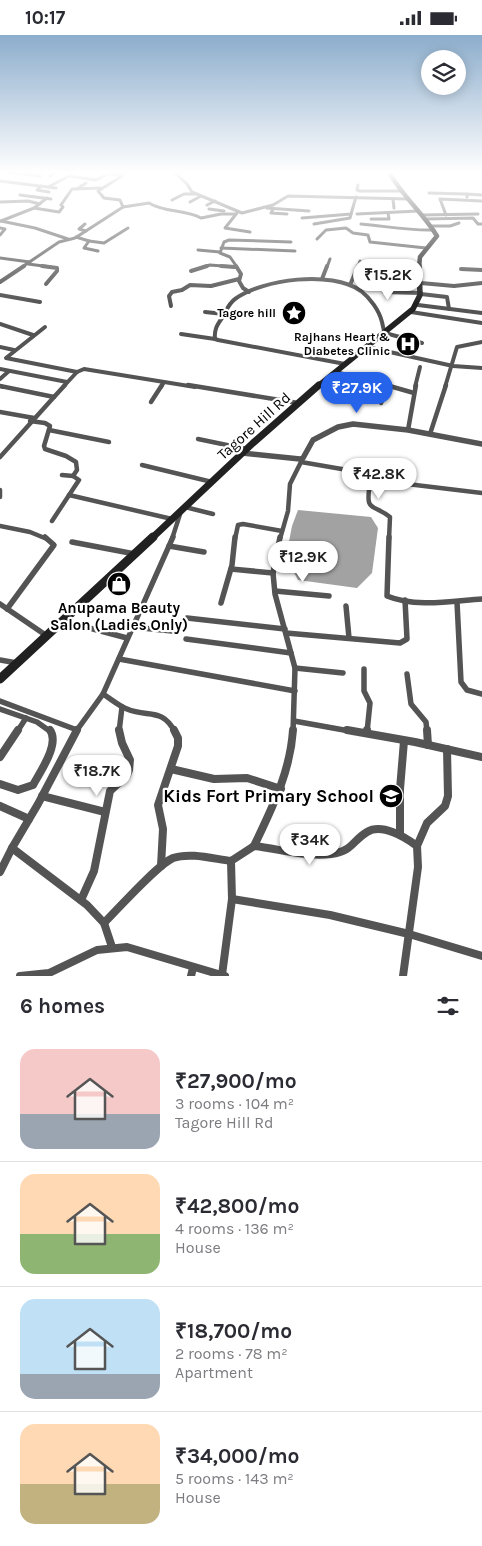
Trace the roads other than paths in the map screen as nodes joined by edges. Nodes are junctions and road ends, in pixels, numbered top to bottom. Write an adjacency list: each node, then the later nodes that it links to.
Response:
1 (13, 216): 13 (street)
2 (109, 216): 22 (street)
3 (197, 216): 4 (street)
4 (211, 216)
5 (235, 216): 23 (street)
6 (328, 216): 11 (street)
7 (351, 216): 16 (street)
8 (388, 216): 12 (street)
9 (423, 216): 21 (main road)
10 (438, 216): 17 (street)
11 (302, 218)
12 (371, 219)
13 (0, 221): 27 (street)
14 (459, 223): 21 (street)
15 (85, 224): 22 (street)
16 (314, 224)
17 (482, 224)
18 (361, 225): 21 (street)
19 (0, 228): 24 (street)
20 (128, 228): 28 (street)
21 (432, 228): 30 (main road, Tagore Hill Rd)
22 (86, 231): 25 (street)
23 (250, 231)
24 (0, 235)
25 (76, 237): 27 (street); 28 (street)
26 (318, 239): 30 (street)
27 (68, 240): 38 (street)
28 (88, 241): 33 (street)
29 (291, 242): 32 (street)
30 (426, 248): 44 (main road, Tagore Hill Rd)
31 (198, 250): 32 (street)
32 (220, 250): 34 (street); 40 (street)
33 (98, 251)
34 (295, 251)
35 (0, 258): 38 (street)
36 (330, 259): 47 (street)
37 (360, 261): 52 (street)
38 (28, 263): 48 (street); 49 (street)
39 (380, 266): 44 (street)
40 (235, 267): 43 (street); 46 (street)
41 (460, 269): 42 (street)
42 (482, 270)
43 (191, 271)
44 (419, 271): 50 (main road, Tagore Hill Rd)
45 (380, 277): 54 (street)
46 (239, 279): 53 (street); 58 (street)
47 (322, 279): 52 (street); 53 (street)
48 (0, 283)
49 (46, 283)
50 (421, 283): 51 (street); 54 (main road, Tagore Hill Rd)
51 (482, 283)
52 (350, 285): 67 (street)
53 (249, 292): 63 (street)
54 (421, 294): 57 (main road, Tagore Hill Rd); 59 (street)
55 (0, 295): 56 (street)
56 (40, 303)
57 (418, 305): 59 (street); 61 (main road, Tagore Hill Rd)
58 (171, 306)
59 (449, 309): 62 (street)
60 (205, 312): 63 (street)
61 (411, 312): 64 (street); 67 (main road, Tagore Hill Rd)
62 (482, 313)
63 (224, 314): 70 (street)
64 (482, 323)
65 (0, 324): 69 (street)
66 (45, 327): 69 (street)
67 (385, 333): 72 (street); 74 (main road, Tagore Hill Rd)
68 (181, 334): 70 (street)
69 (34, 335): 75 (street)
70 (215, 339): 76 (street)
71 (482, 342): 77 (street)
72 (422, 343)
73 (0, 347): 75 (street)
74 (367, 347): 76 (main road, Tagore Hill Rd); 77 (street)
75 (14, 351): 83 (street)
76 (345, 364): 82 (main road, Tagore Hill Rd)
77 (453, 366): 79 (street); 98 (street)
78 (420, 367): 89 (street)
79 (482, 368)
80 (0, 369): 81 (street)
81 (8, 371): 84 (street); 85 (street)
82 (336, 371): 88 (street); 92 (main road, Tagore Hill Rd)
83 (76, 372): 85 (street); 86 (street)
84 (0, 379)
85 (67, 382): 90 (street)
86 (164, 382): 91 (street); 92 (street)
87 (0, 386): 90 (street)
88 (387, 387): 89 (street); 93 (street)
89 (414, 393): 97 (street)
90 (54, 397): 95 (street)
91 (151, 402)
92 (298, 403): 102 (main road, Tagore Hill Rd)
93 (381, 403)
94 (0, 412): 95 (street)
95 (32, 419): 96 (street); 103 (street)
96 (49, 430): 100 (street); 107 (street)
97 (408, 430): 98 (street); 104 (street)
98 (430, 434): 101 (street)
99 (198, 439): 102 (street)
100 (109, 442)
101 (482, 444)
102 (244, 451): 104 (street); 109 (main road, Tagore Hill Rd)
103 (0, 457)
104 (302, 460): 108 (street); 119 (street)
105 (142, 465): 109 (street)
106 (62, 475): 107 (street)
107 (73, 476): 112 (street)
108 (371, 481): 111 (street); 129 (street)
109 (212, 482): 114 (main road, Tagore Hill Rd)
110 (0, 490): 113 (street)
111 (482, 493)
112 (69, 495): 116 (street); 117 (street)
113 (0, 497)
114 (183, 509): 115 (street); 116 (main road, Tagore Hill Rd); 121 (street)
115 (213, 514)
116 (172, 519): 123 (main road, Tagore Hill Rd)
117 (52, 521)
118 (0, 527): 134 (street)
119 (282, 531): 124 (street); 125 (street)
120 (72, 542): 123 (street)
121 (169, 546): 122 (street); 137 (street)
122 (204, 552)
123 (136, 554): 136 (main road, Tagore Hill Rd)
124 (231, 569): 125 (street); 131 (street)
125 (273, 573): 126 (street)
126 (274, 591): 127 (street); 139 (street)
127 (329, 596)
128 (482, 599): 130 (street)
129 (405, 600): 130 (street); 142 (street)
130 (457, 602): 154 (street)
131 (221, 603)
132 (0, 604): 134 (street)
133 (346, 606): 142 (street)
134 (8, 609): 140 (street)
135 (187, 619): 139 (street)
136 (63, 621): 140 (main road, Tagore Hill Rd); 141 (street)
137 (132, 627): 138 (street); 141 (street)
138 (172, 631)
139 (286, 631): 142 (street); 144 (street)
140 (47, 636): 147 (main road, Tagore Hill Rd)
141 (127, 638): 145 (street)
142 (348, 638)
143 (186, 639): 144 (street)
144 (291, 653): 148 (street)
145 (119, 659): 153 (street); 155 (street)
146 (0, 660): 147 (street)
147 (17, 663): 152 (main road, Tagore Hill Rd)
148 (295, 668): 150 (street); 153 (street)
149 (364, 669): 162 (street)
150 (344, 673)
151 (407, 674): 164 (street)
152 (0, 679)
153 (295, 691): 160 (street)
154 (482, 693)
155 (103, 694): 157 (street); 161 (street)
156 (0, 701): 161 (street)
157 (122, 707): 168 (street); 173 (street)
158 (0, 709): 159 (street)
159 (26, 718): 166 (street); 169 (street)
160 (294, 721): 162 (street); 170 (street)
161 (76, 730): 171 (street)
162 (367, 733): 163 (street)
163 (404, 741): 164 (street); 175 (street)
164 (428, 745): 165 (street)
165 (447, 749): 167 (street); 177 (street)
166 (0, 757)
167 (482, 757)
168 (171, 769): 170 (street); 180 (street)
169 (0, 784)
170 (281, 789): 176 (street)
171 (42, 796): 173 (street); 174 (street)
172 (0, 806): 174 (street)
173 (105, 813): 183 (street)
174 (29, 819): 178 (street)
175 (400, 834): 176 (street); 177 (street)
176 (254, 846): 179 (street)
177 (417, 846): 185 (street)
178 (12, 848): 181 (street); 183 (street)
179 (231, 861): 180 (street); 182 (street)
180 (161, 866): 184 (street)
181 (0, 872)
182 (232, 899): 185 (street); 190 (street)
183 (81, 900): 184 (street)
184 (104, 923): 186 (street)
185 (409, 934): 187 (street); 191 (street)
186 (112, 947): 188 (street); 189 (street)
187 (482, 956)
188 (192, 972): 190 (street)
189 (20, 976)
190 (224, 976)
191 (403, 976)

